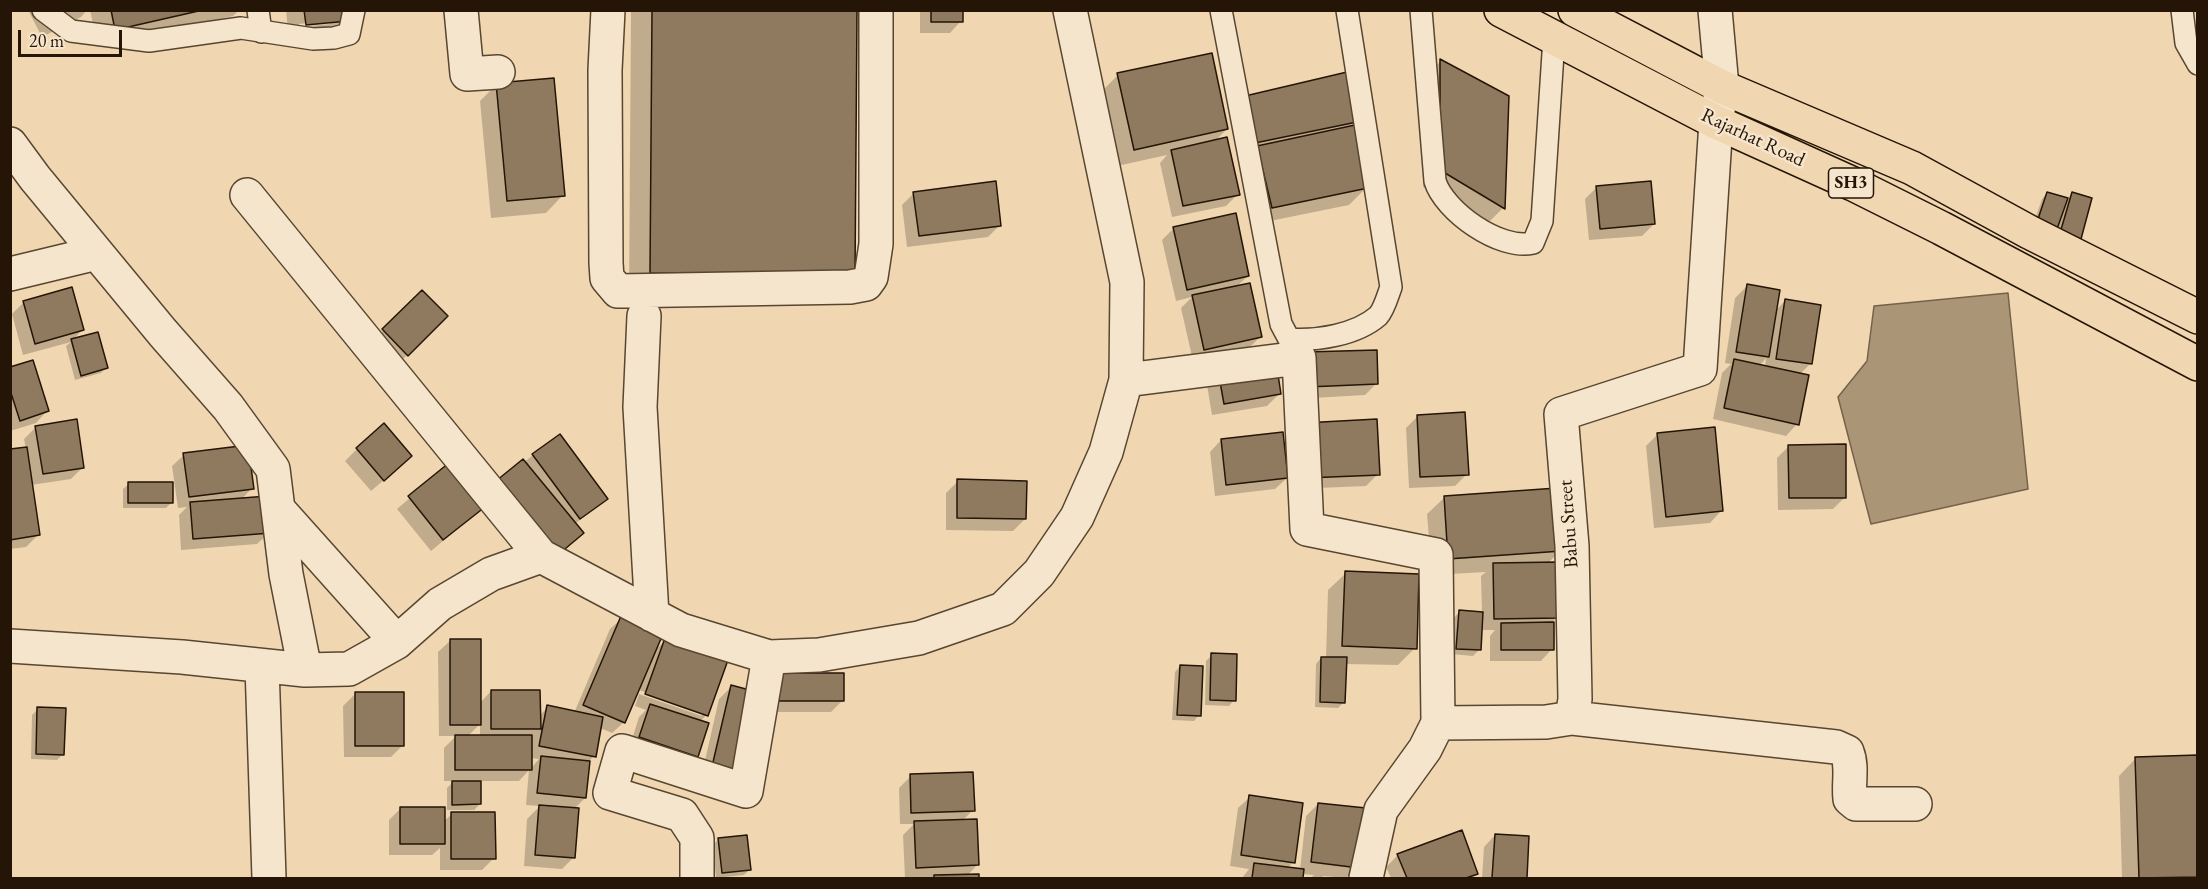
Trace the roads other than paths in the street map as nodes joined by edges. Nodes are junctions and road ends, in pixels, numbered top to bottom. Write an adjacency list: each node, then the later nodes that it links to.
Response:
1 (43, 10): 15 (lane)
2 (258, 10): 15 (lane)
3 (354, 10): 15 (lane)
4 (461, 10): 18 (street)
5 (608, 10): 6 (street)
6 (876, 10)
7 (1070, 10): 28 (street)
8 (1221, 10): 9 (lane)
9 (1347, 10)
10 (1421, 10): 16 (lane)
11 (1501, 10): 16 (main road, Rajarhat Road / SH3)
12 (1575, 10): 19 (main road, Rajarhat Road / SH3)
13 (1715, 10): 19 (street)
14 (2182, 10): 17 (lane)
15 (261, 32)
16 (1554, 38): 20 (main road, Rajarhat Road / SH3)
17 (2198, 64)
18 (498, 72)
19 (1722, 87): 20 (street); 26 (main road, Rajarhat Road / SH3)
20 (1716, 122): 27 (main road, Rajarhat Road / SH3); 37 (street, Babu Street)
21 (10, 144): 23 (street)
22 (247, 195): 30 (street)
23 (97, 253): 24 (street); 29 (street)
24 (10, 274)
25 (644, 316): 31 (street)
26 (2198, 317)
27 (2198, 364)
28 (1126, 380): 34 (street); 38 (street)
29 (278, 509): 32 (street); 36 (street)
30 (541, 556): 31 (street); 32 (street)
31 (652, 615): 34 (street)
32 (397, 642): 36 (street)
33 (10, 646): 35 (street)
34 (769, 657): 41 (street)
35 (262, 666): 36 (street); 40 (street)
36 (305, 670)
37 (1572, 718): 38 (street); 39 (street)
38 (1438, 723): 42 (street)
39 (1915, 804)
40 (269, 879)
41 (697, 879)
42 (1366, 879)

